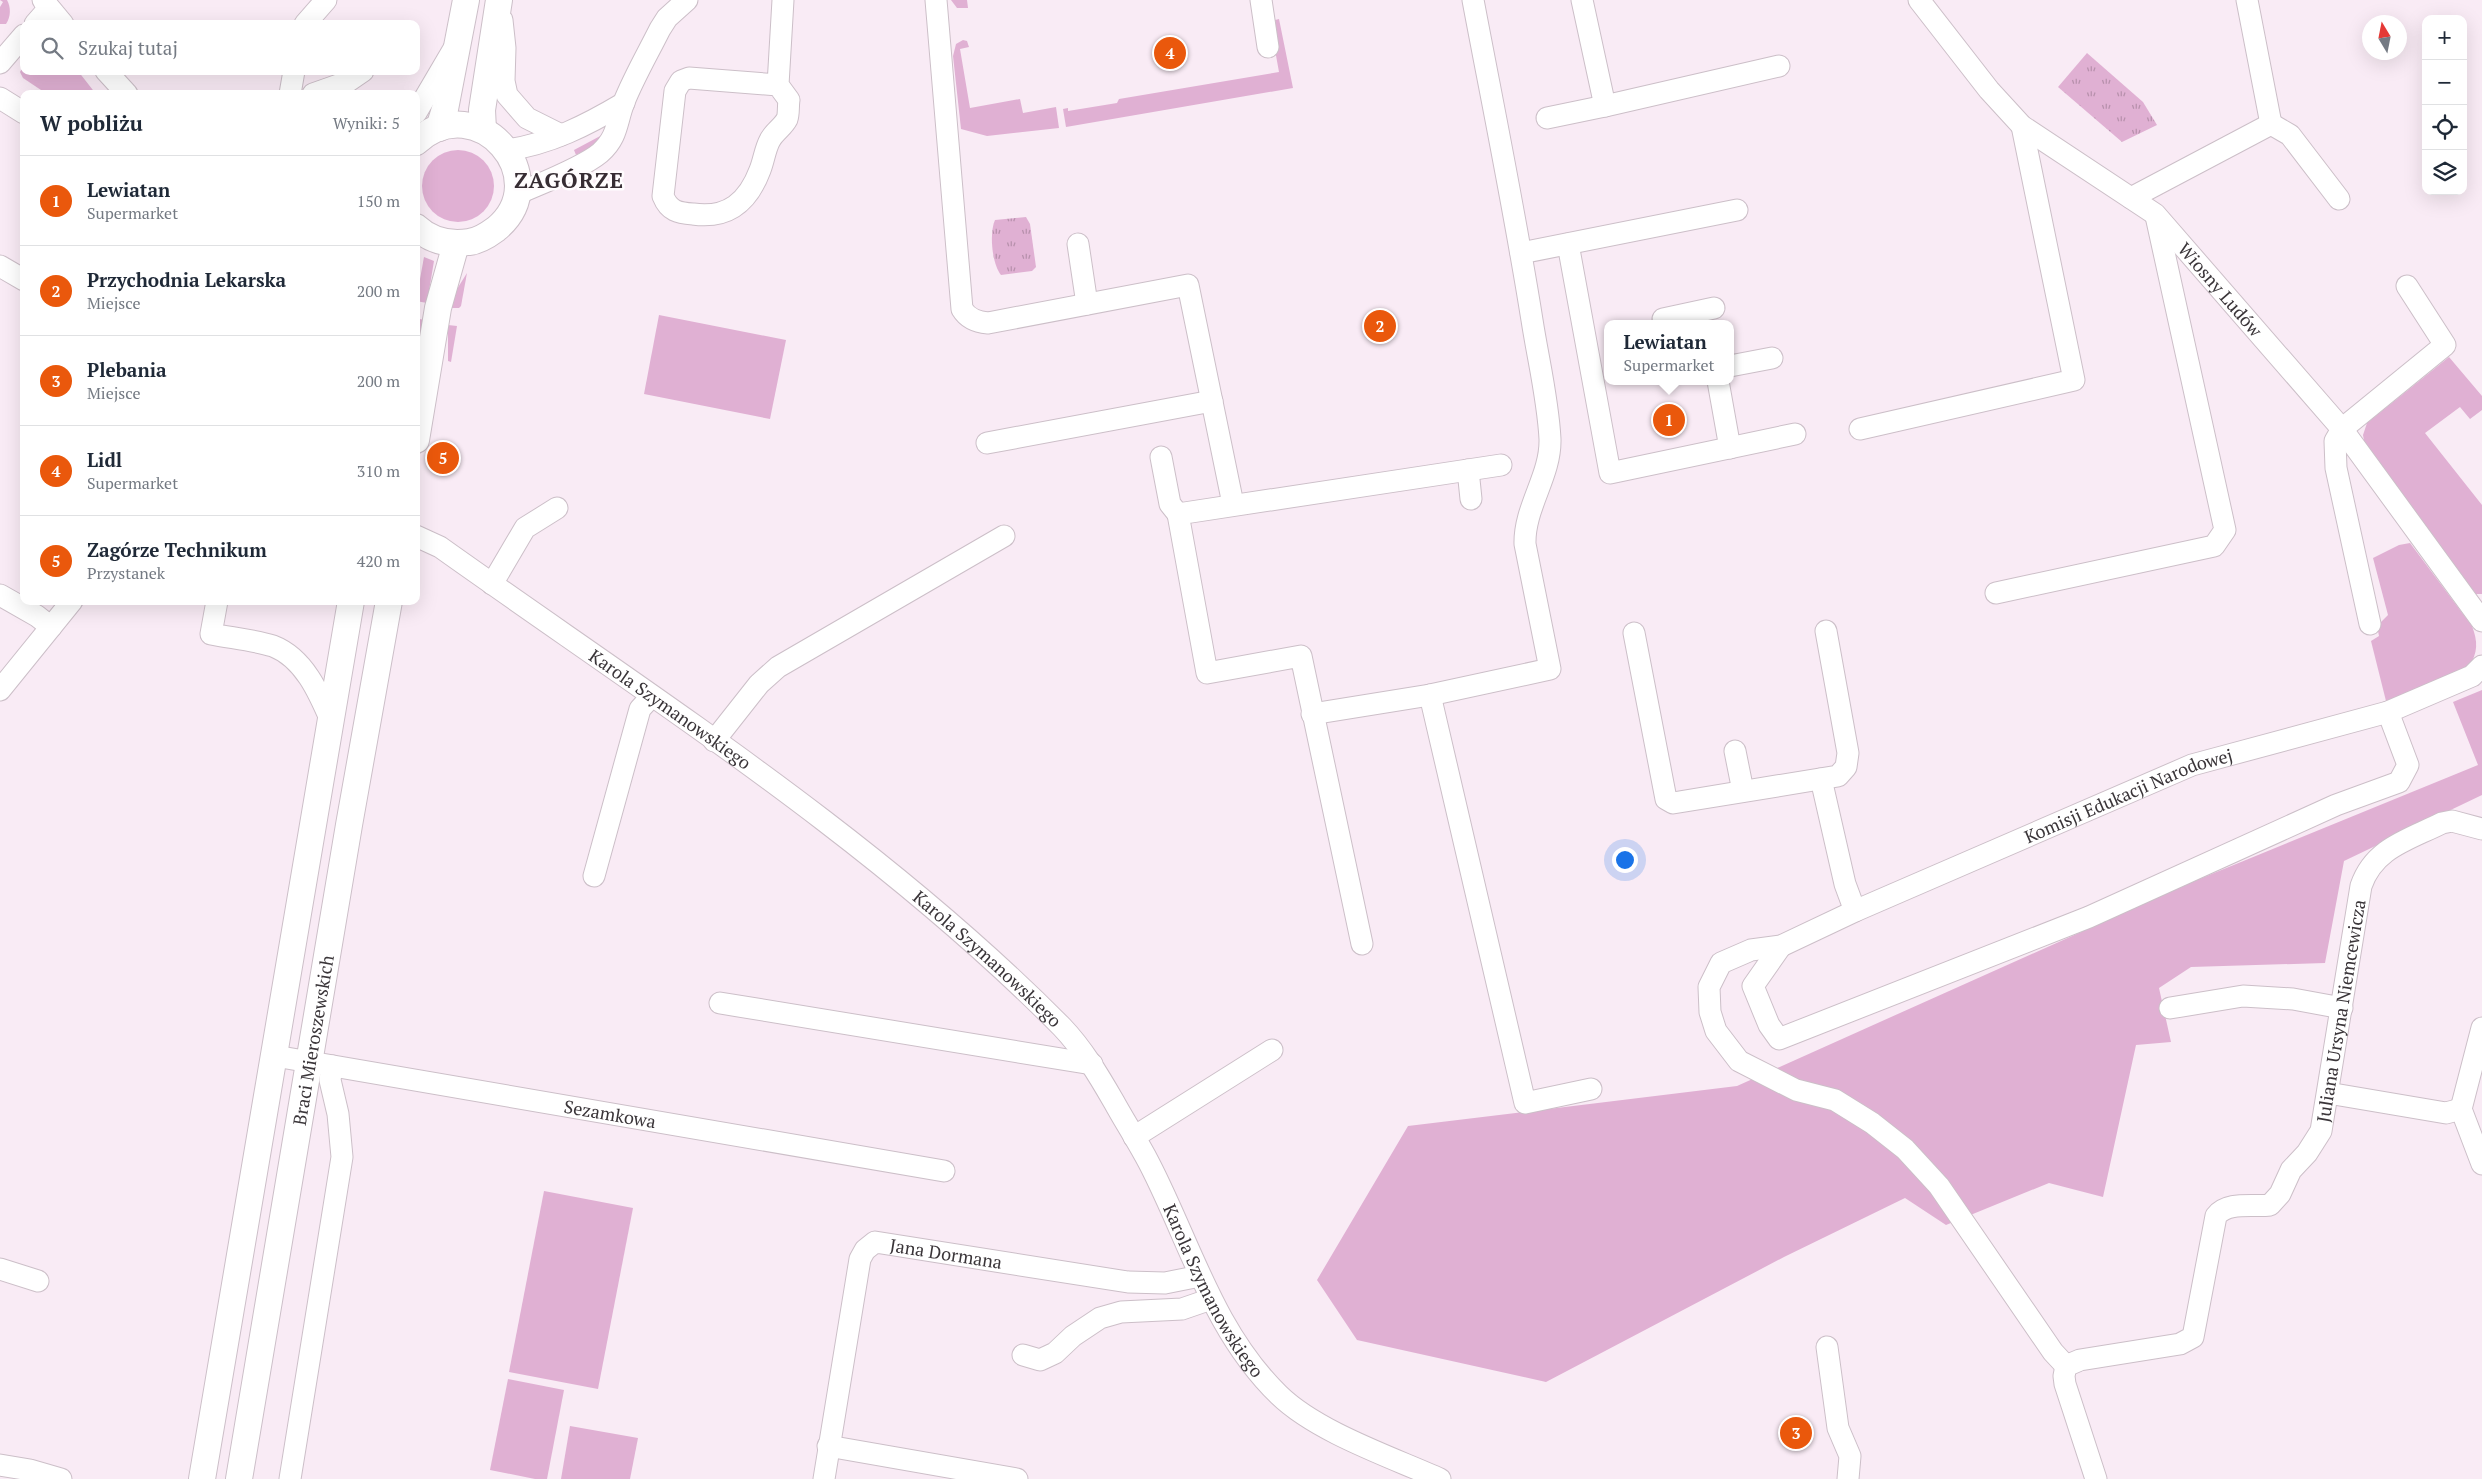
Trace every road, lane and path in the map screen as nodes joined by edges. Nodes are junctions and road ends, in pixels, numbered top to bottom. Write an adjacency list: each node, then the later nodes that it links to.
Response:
1 (326, 0): 15 (street)
2 (466, 0): 17 (main road)
3 (499, 0): 37 (main road); 38 (street)
4 (687, 0): 29 (street)
5 (783, 0): 24 (street)
6 (936, 0): 54 (street)
7 (1261, 0): 18 (street)
8 (1473, 0): 50 (street)
9 (1582, 0): 31 (street)
10 (1919, 0): 35 (street, Wiosny Ludów)
11 (2247, 0): 34 (street)
12 (46, 4): 13 (street); 14 (street)
13 (36, 20)
14 (60, 20)
15 (308, 20)
16 (20, 40): 19 (street)
17 (458, 41): 30 (street); 36 (main road)
18 (1268, 47)
19 (0, 63)
20 (1779, 66): 31 (street)
21 (110, 75): 25 (street)
22 (293, 75): 26 (street)
23 (358, 75): 27 (street)
24 (778, 85): 24 (street)
25 (123, 90)
26 (291, 90)
27 (324, 90)
28 (0, 98): 32 (street)
29 (624, 103): 38 (street); 41 (street)
30 (420, 106)
31 (1605, 106): 33 (street)
32 (20, 110)
33 (1547, 118)
34 (2272, 124): 42 (street); 43 (street)
35 (2022, 126): 42 (street, Wiosny Ludów); 63 (street)
36 (439, 128): 37 (main road); 39 (main road)
37 (483, 130): 40 (main road)
38 (561, 135): 40 (street)
39 (420, 140)
40 (507, 150): 41 (main road)
41 (517, 194): 47 (main road)
42 (2131, 198): 45 (street, Wiosny Ludów)
43 (2339, 199)
44 (1737, 210): 49 (street)
45 (2155, 214): 64 (street, Wiosny Ludów); 78 (street)
46 (420, 230): 47 (main road)
47 (456, 244): 62 (main road)
48 (1078, 244): 54 (street)
49 (1568, 244): 50 (street); 59 (street)
50 (1521, 253): 91 (street)
51 (0, 266): 52 (street)
52 (20, 278)
53 (2408, 286): 64 (street)
54 (1087, 304): 61 (street)
55 (1714, 308): 56 (street)
56 (1663, 320)
57 (1772, 358): 58 (street)
58 (1734, 365)
59 (1600, 372): 67 (street)
60 (1719, 385): 67 (street)
61 (1212, 401): 66 (street); 72 (street)
62 (420, 416)
63 (1860, 429)
64 (2342, 429): 84 (street, Wiosny Ludów); 85 (street)
65 (1795, 434): 67 (street)
66 (986, 443)
67 (1730, 448)
68 (1161, 456): 74 (street)
69 (1501, 465): 70 (street)
70 (1468, 470): 71 (street); 72 (street)
71 (1471, 499)
72 (1232, 504): 74 (street)
73 (557, 508): 77 (street)
74 (1178, 514): 94 (street)
75 (1004, 536): 96 (street)
76 (420, 538): 77 (street, Karola Szymanowskiego)
77 (492, 584): 92 (street, Karola Szymanowskiego)
78 (1996, 593)
79 (0, 595): 86 (street)
80 (69, 605): 86 (street)
81 (216, 605): 95 (street)
82 (350, 605): 95 (main road, Braci Mieroszewskich)
83 (388, 605): 112 (main road, Braci Mieroszewskich)
84 (2481, 617)
85 (2370, 624)
86 (51, 627): 90 (street)
87 (1826, 631): 98 (street)
88 (1634, 633): 99 (street)
89 (2482, 666): 93 (street, Komisji Edukacji Narodowej)
90 (0, 690)
91 (1430, 695): 94 (street); 113 (street)
92 (651, 697): 96 (street, Karola Szymanowskiego); 101 (street)
93 (2388, 712): 102 (street, Komisji Edukacji Narodowej); 104 (street)
94 (1312, 714): 103 (street)
95 (331, 721): 110 (main road, Braci Mieroszewskich)
96 (714, 741): 111 (street, Karola Szymanowskiego)
97 (1735, 751): 99 (street)
98 (1821, 779): 99 (street); 102 (street)
99 (1743, 791)
100 (2482, 829): 107 (street, Juliana Ursyna Niemcewicza)
101 (594, 876)
102 (1855, 911): 104 (street, Komisji Edukacji Narodowej)
103 (1362, 944)
104 (1781, 946): 125 (street)
105 (720, 1003): 111 (street)
106 (2170, 1008): 107 (street)
107 (2342, 1008): 114 (street, Juliana Ursyna Niemcewicza)
108 (2482, 1028): 115 (street)
109 (1272, 1050): 116 (street)
110 (275, 1056): 112 (street, Sezamkowa); 129 (main road, Braci Mieroszewskich)
111 (1092, 1064): 116 (street, Karola Szymanowskiego)
112 (321, 1065): 118 (street, Sezamkowa); 130 (main road, Braci Mieroszewskich); 131 (street)
113 (1591, 1089)
114 (2328, 1093): 115 (street); 125 (street, Juliana Ursyna Niemcewicza)
115 (2461, 1109): 117 (street)
116 (1134, 1137): 120 (street, Karola Szymanowskiego)
117 (2482, 1164)
118 (944, 1171)
119 (0, 1269): 121 (street)
120 (1200, 1276): 122 (street, Karola Szymanowskiego); 126 (street, Jana Dormana)
121 (38, 1281)
122 (1211, 1299): 124 (street); 134 (street, Karola Szymanowskiego)
123 (1826, 1347): 135 (street)
124 (1022, 1356)
125 (2066, 1366): 136 (street)
126 (828, 1446): 132 (street, Jana Dormana); 133 (street)
127 (0, 1465): 128 (street)
128 (61, 1479)
129 (202, 1479)
130 (239, 1479)
131 (290, 1479)
132 (824, 1479)
133 (1016, 1479)
134 (1440, 1479)
135 (1848, 1479)
136 (2096, 1479)

